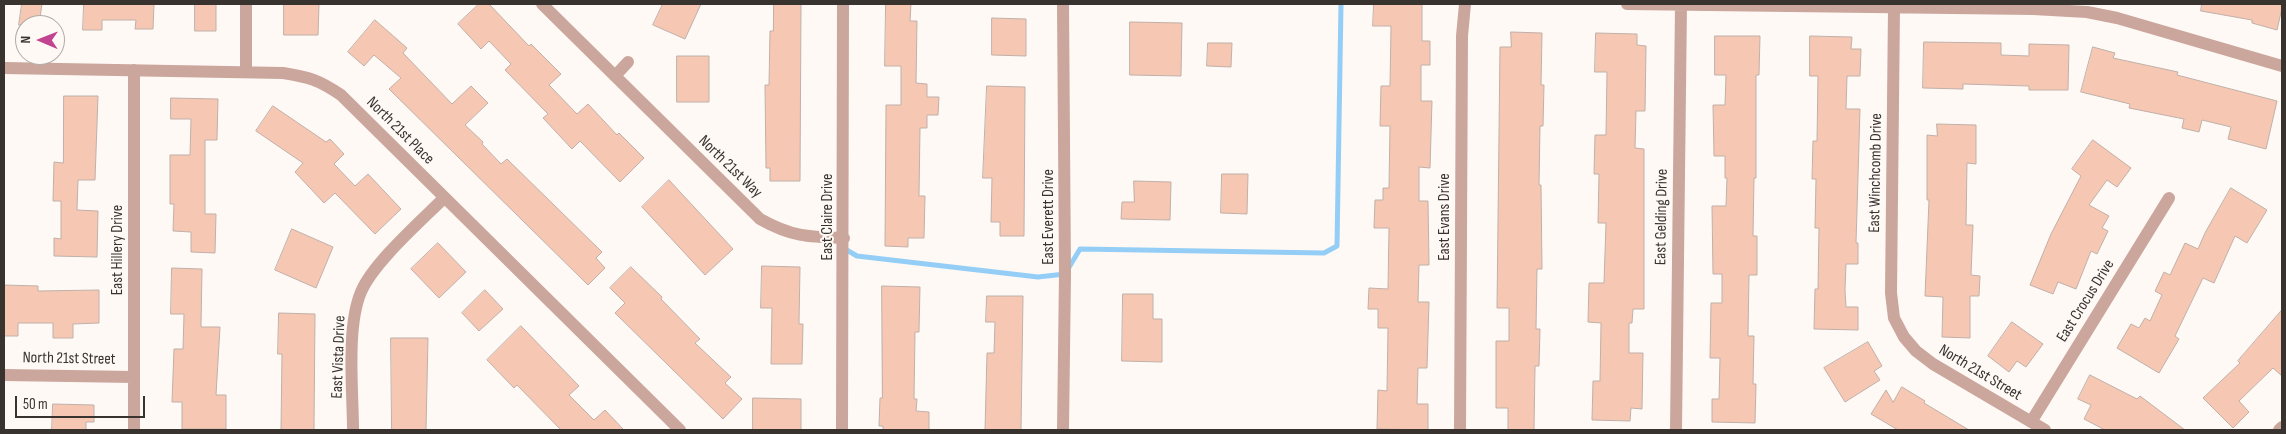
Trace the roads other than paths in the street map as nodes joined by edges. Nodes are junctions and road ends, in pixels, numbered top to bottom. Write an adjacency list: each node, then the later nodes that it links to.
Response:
1 (246, 4): 13 (street)
2 (542, 4): 14 (street, North 21st Way)
3 (843, 4): 17 (street, East Claire Drive)
4 (1064, 4): 27 (street, East Everett Drive)
5 (1465, 4): 28 (street, East Evans Drive)
6 (1627, 4): 7 (street)
7 (1681, 5): 8 (street); 29 (street, East Gelding Drive)
8 (1894, 8): 10 (street); 18 (street, East Winchcomb Drive)
9 (628, 62): 14 (street)
10 (2282, 66)
11 (4, 68): 12 (street, North 21st Place)
12 (134, 70): 13 (street, North 21st Place); 20 (street, East Hillery Drive)
13 (246, 72): 15 (street, North 21st Place)
14 (615, 76): 17 (street, North 21st Way)
15 (444, 198): 24 (street, East Vista Drive); 25 (street, North 21st Place)
16 (2169, 198): 21 (street, East Crocus Drive)
17 (844, 238): 26 (street, East Claire Drive)
18 (1904, 336): 21 (street, North 21st Street)
19 (4, 375): 20 (street, North 21st Street)
20 (134, 376): 23 (street, East Hillery Drive)
21 (2031, 422): 30 (street, North 21st Street)
22 (2282, 426): 31 (street)
23 (134, 430)
24 (353, 430)
25 (680, 430)
26 (842, 430)
27 (1063, 430)
28 (1460, 430)
29 (1676, 430)
30 (2045, 430)
31 (2279, 430)

